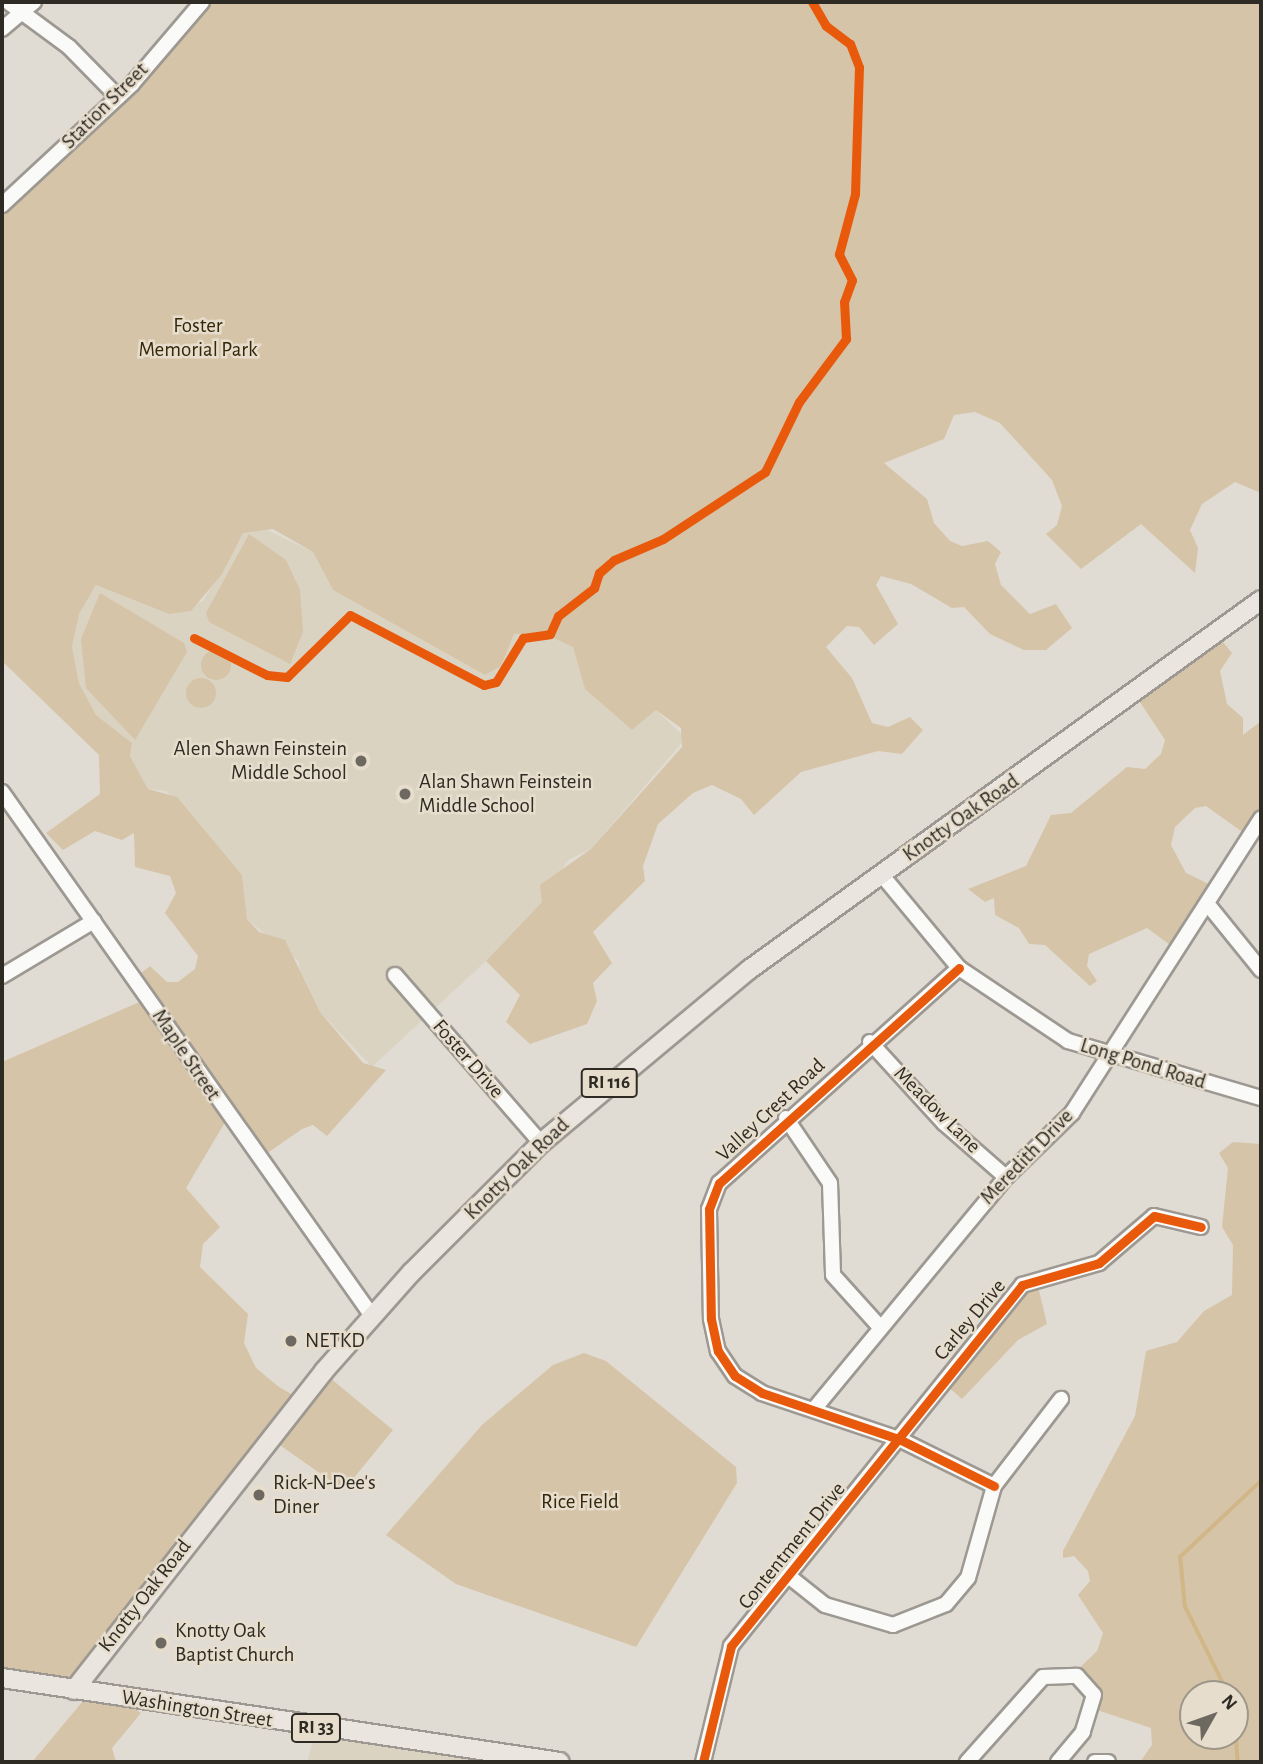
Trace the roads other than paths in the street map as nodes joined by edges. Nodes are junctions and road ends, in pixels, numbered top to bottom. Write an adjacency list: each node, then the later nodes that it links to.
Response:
1 (8, 2): 4 (street)
2 (34, 2): 4 (street)
3 (202, 2): 6 (street, Station Street)
4 (23, 12): 5 (street); 6 (street)
5 (2, 29)
6 (118, 97): 7 (street, Station Street)
7 (2, 205)
8 (1261, 600): 11 (main road, Knotty Oak Road / RI 116)
9 (2, 792): 13 (street, Maple Street)
10 (1261, 819): 12 (street, Meredith Drive)
11 (881, 874): 14 (street, Long Pond Road); 22 (main road, Knotty Oak Road / RI 116)
12 (1210, 907): 15 (street); 19 (street, Meredith Drive)
13 (94, 921): 17 (street); 25 (street, Maple Street)
14 (959, 968): 18 (street, Valley Crest Road); 19 (street, Long Pond Road)
15 (1261, 970)
16 (395, 975): 22 (street, Foster Drive)
17 (2, 976)
18 (870, 1042): 21 (street, Valley Crest Road); 23 (street, Meadow Lane)
19 (1110, 1055): 20 (street, Long Pond Road); 23 (street, Meredith Drive)
20 (1261, 1098)
21 (786, 1118): 26 (street); 28 (street, Valley Crest Road)
22 (541, 1143): 25 (main road, Knotty Oak Road / RI 116)
23 (1006, 1177): 26 (street, Meredith Drive)
24 (1201, 1227): 29 (street, Carley Drive)
25 (372, 1316): 33 (main road, Knotty Oak Road / RI 116)
26 (878, 1325): 28 (street, Meredith Drive)
27 (1061, 1399): 30 (street)
28 (814, 1408): 29 (street, Valley Crest Road)
29 (899, 1438): 30 (street, Valley Crest Road); 31 (street, Contentment Drive)
30 (994, 1486): 31 (street)
31 (791, 1578): 35 (street, Contentment Drive)
32 (2, 1678): 33 (main road, Washington Street / RI 33)
33 (74, 1690): 34 (main road, Washington Street / RI 33)
34 (559, 1762)
35 (703, 1762)
36 (967, 1762): 37 (street)
37 (1058, 1762)
38 (1095, 1762): 39 (street)
39 (1108, 1762)

